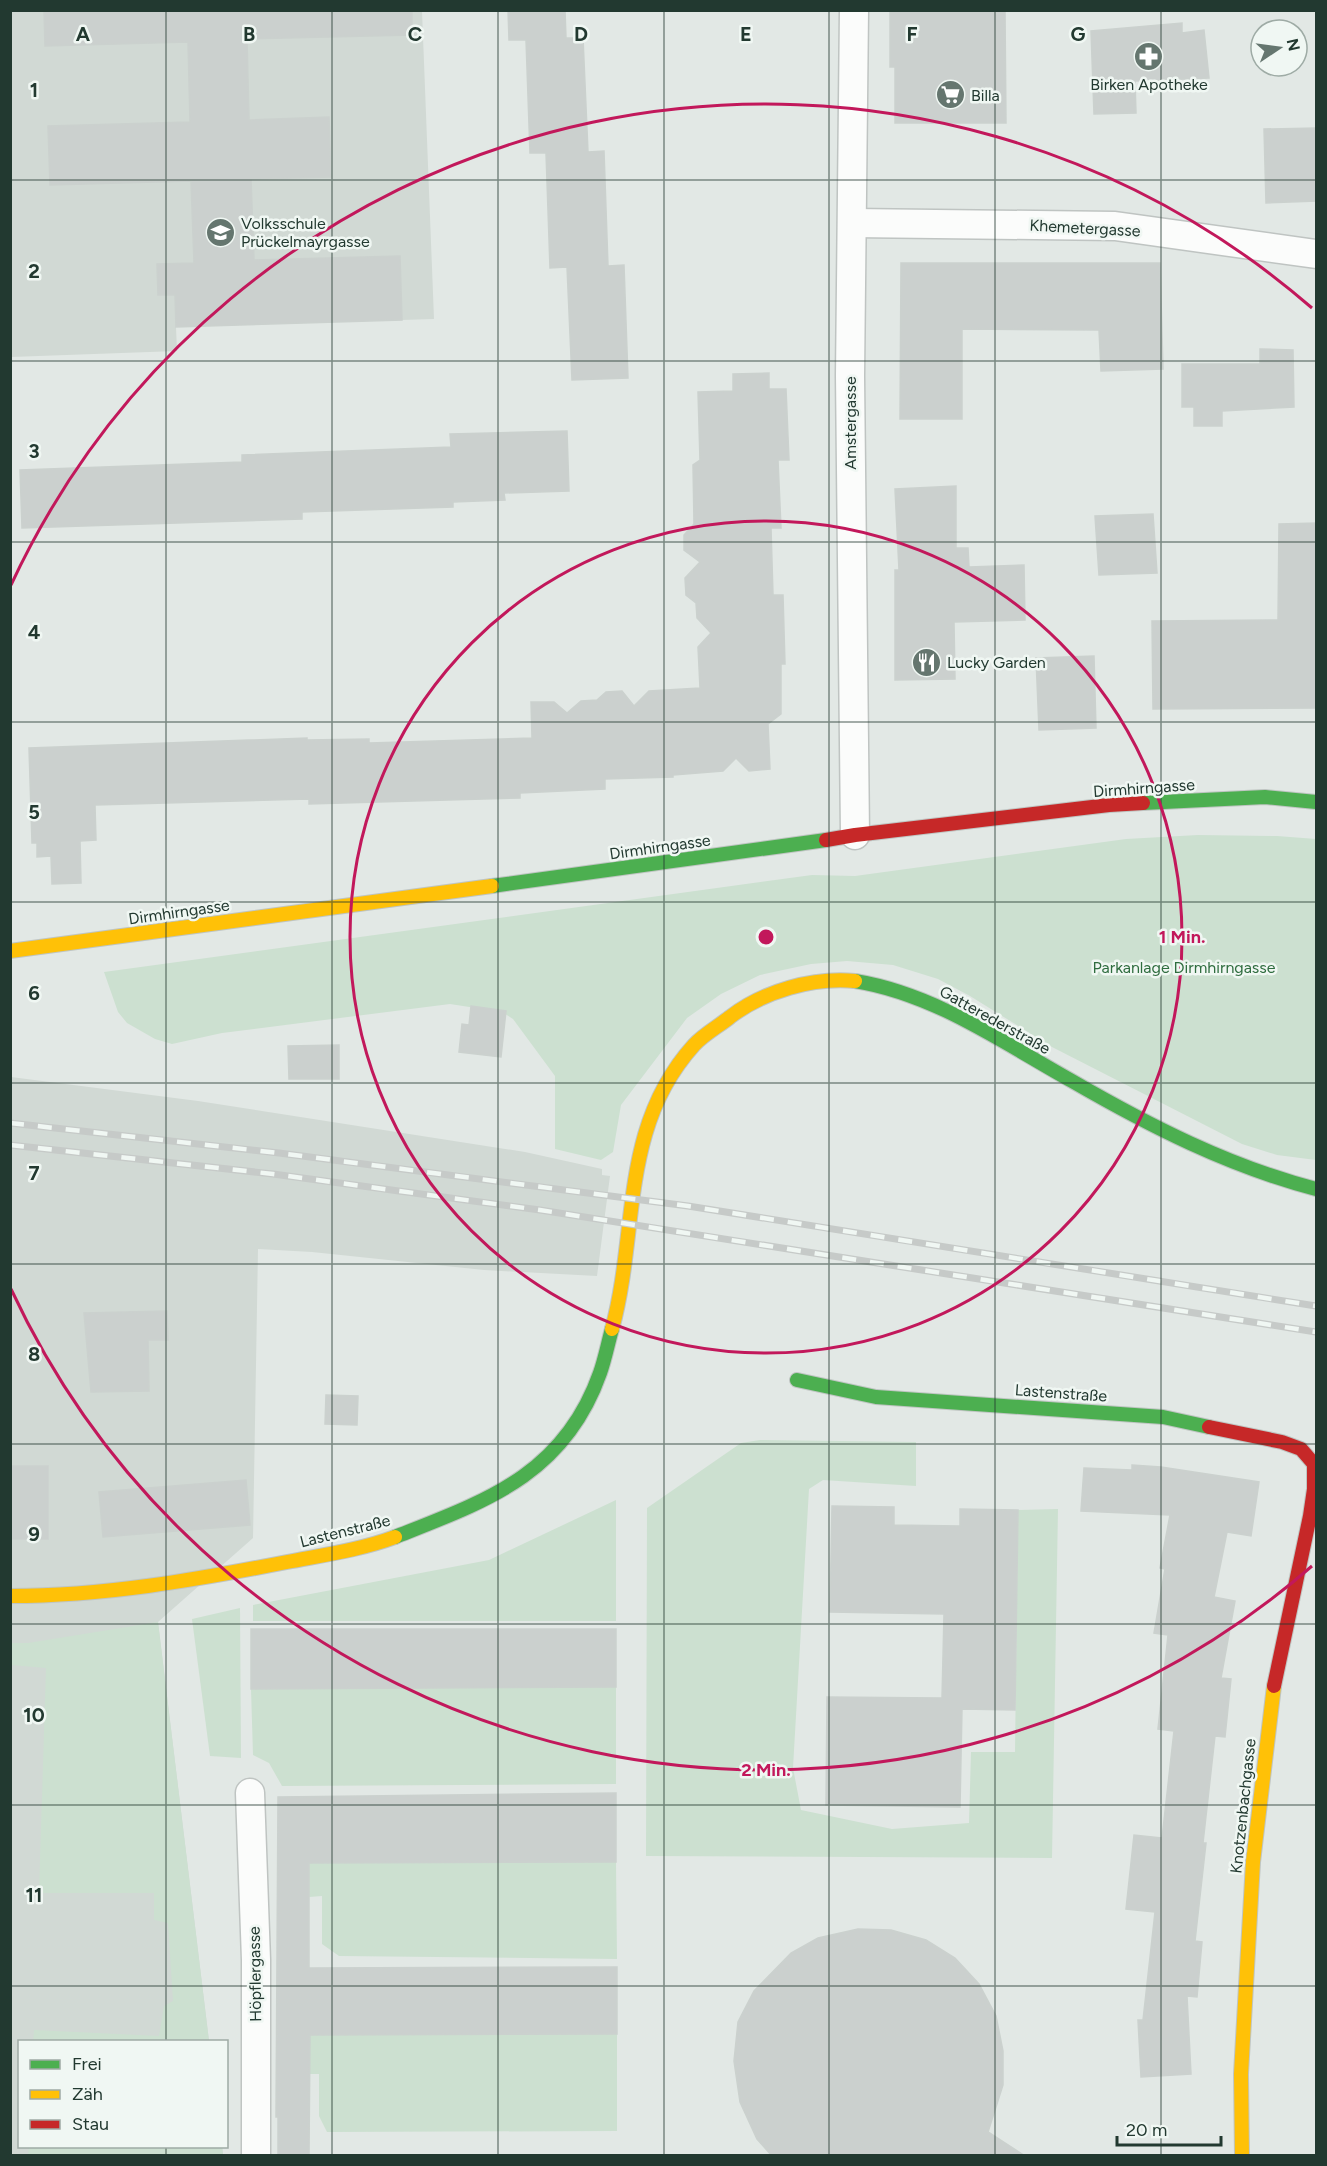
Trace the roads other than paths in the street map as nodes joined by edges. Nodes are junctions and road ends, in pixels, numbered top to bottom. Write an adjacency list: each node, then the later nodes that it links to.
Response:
1 (854, 10): 2 (street, Amstergasse)
2 (853, 223): 3 (street, Khemetergasse); 5 (street, Amstergasse)
3 (1317, 254)
4 (1317, 802): 5 (street, Dirmhirngasse)
5 (855, 835): 6 (street, Dirmhirngasse)
6 (10, 951)
7 (1317, 1189): 8 (street, Gatterederstraße)
8 (621, 1279): 11 (street, Lastenstraße)
9 (797, 1380): 10 (street, Lastenstraße)
10 (1314, 1464): 14 (street, Knotzenbachgasse)
11 (10, 1596)
12 (250, 1793): 13 (street, Höpflergasse)
13 (256, 2156)
14 (1242, 2156)

